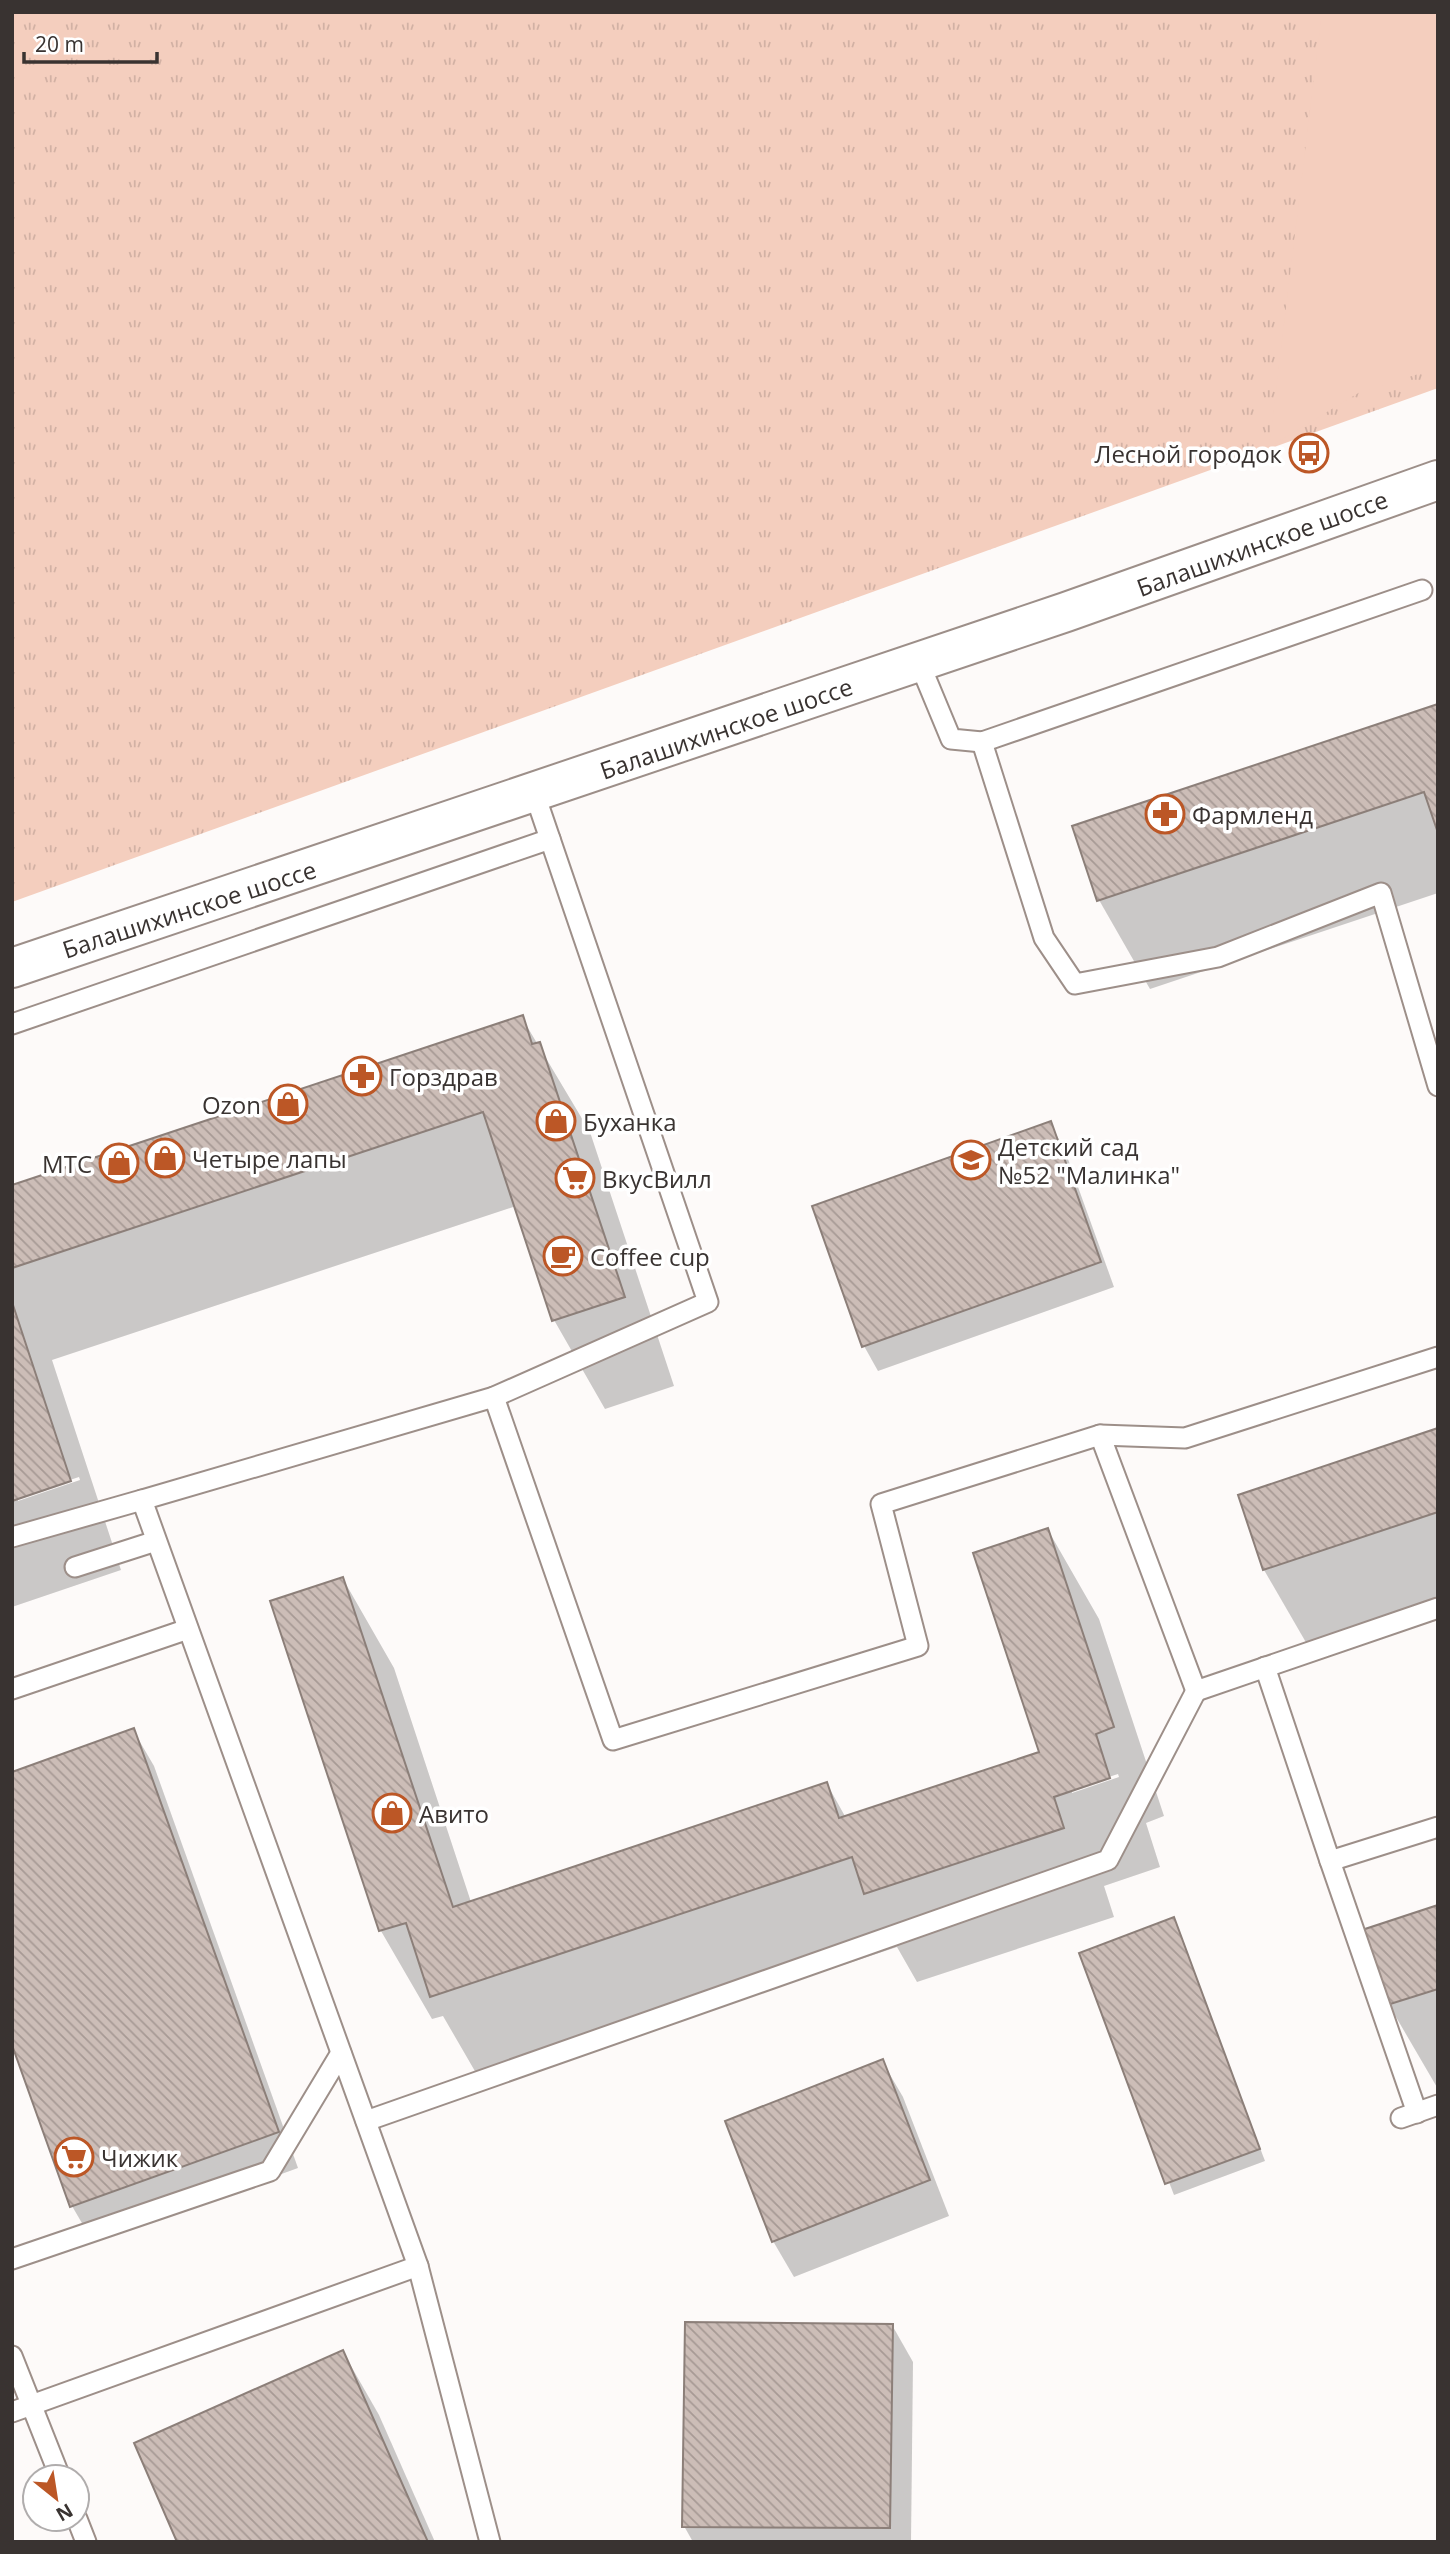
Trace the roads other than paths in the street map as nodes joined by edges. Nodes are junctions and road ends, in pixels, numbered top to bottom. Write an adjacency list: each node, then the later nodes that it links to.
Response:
1 (1438, 480): 3 (main road, Балашихинское шоссе)
2 (1422, 590): 4 (lane)
3 (919, 663): 4 (lane); 5 (main road, Балашихинское шоссе)
4 (982, 742): 9 (lane)
5 (534, 793): 6 (lane); 7 (main road, Балашихинское шоссе)
6 (550, 839): 8 (lane); 11 (lane)
7 (12, 968)
8 (12, 1024)
9 (1437, 1079)
10 (1438, 1357): 12 (lane)
11 (494, 1397): 12 (lane); 13 (lane)
12 (1100, 1435): 21 (lane)
13 (142, 1500): 14 (lane); 15 (lane)
14 (12, 1537)
15 (156, 1541): 16 (lane); 18 (lane)
16 (75, 1567)
17 (1438, 1608): 19 (lane)
18 (188, 1629): 20 (lane); 24 (lane)
19 (1265, 1667): 21 (lane); 23 (lane)
20 (12, 1689)
21 (1196, 1691): 26 (lane)
22 (1438, 1827): 23 (lane)
23 (1330, 1861): 25 (lane)
24 (341, 2053): 26 (lane); 27 (lane)
25 (1438, 2105)
26 (366, 2121): 28 (lane)
27 (12, 2259)
28 (418, 2266): 30 (lane); 32 (lane)
29 (12, 2356): 30 (lane)
30 (21, 2409): 31 (lane)
31 (52, 2463)
32 (490, 2542)

